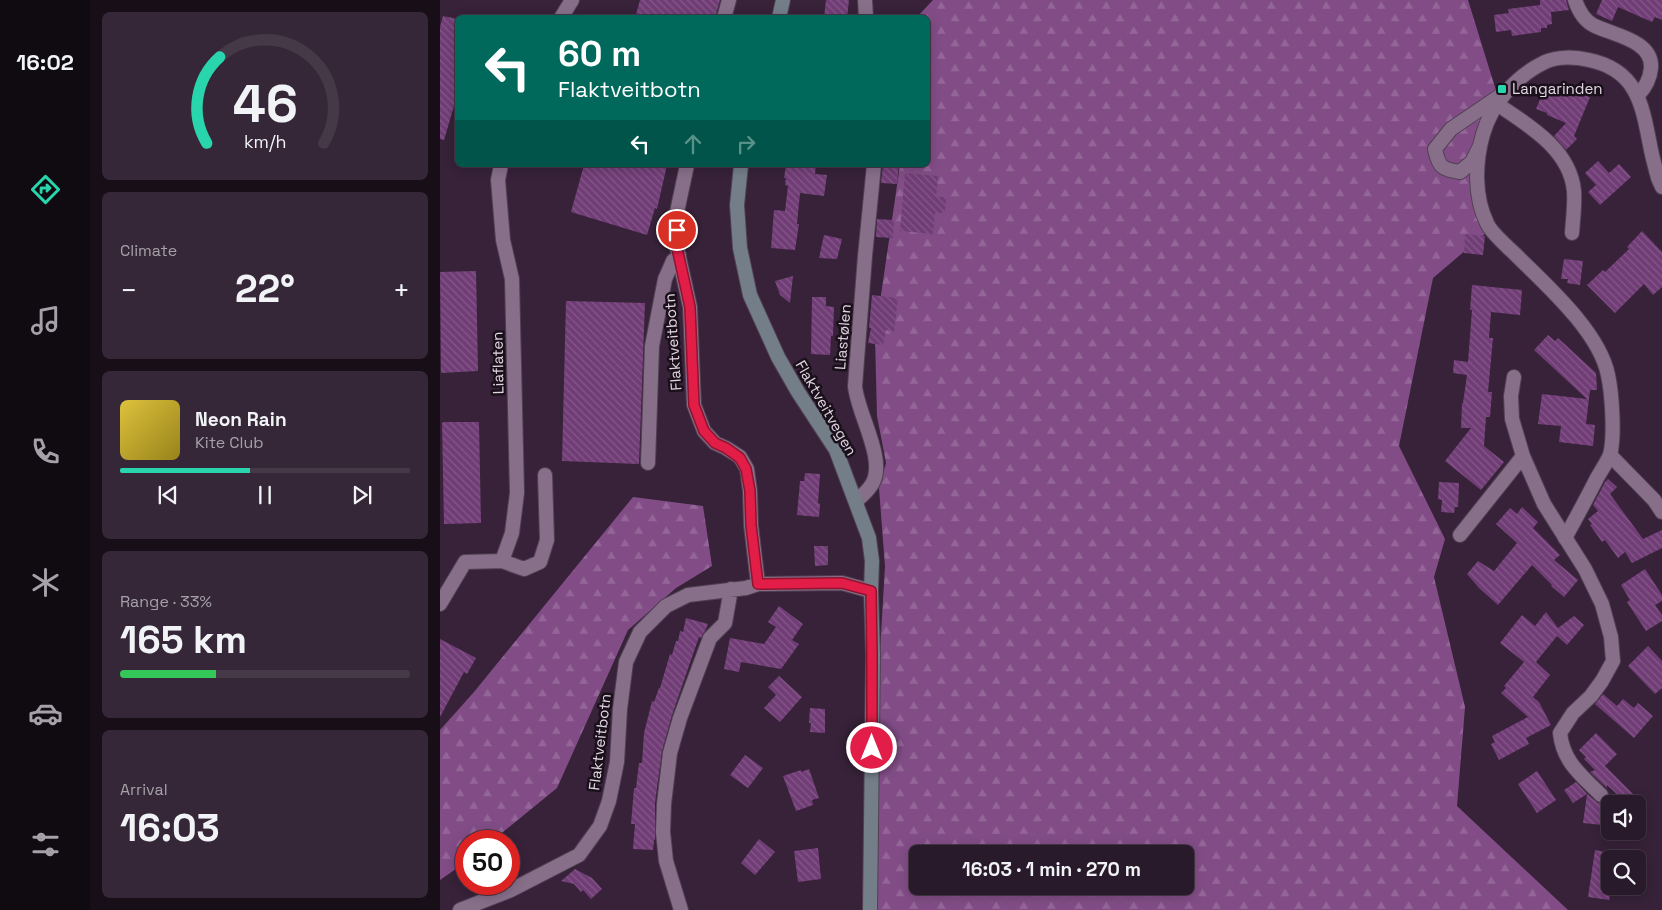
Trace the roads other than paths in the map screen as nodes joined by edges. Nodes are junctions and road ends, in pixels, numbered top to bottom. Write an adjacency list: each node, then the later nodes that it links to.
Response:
1 (572, 0): 6 (street)
2 (729, 0): 7 (street)
3 (783, 0): 8 (main road)
4 (865, 0): 9 (street)
5 (1575, 0): 11 (street)
6 (563, 15)
7 (725, 15)
8 (780, 15)
9 (866, 15)
10 (1507, 91): 11 (street); 12 (street); 13 (street)
11 (1638, 95): 18 (street)
12 (1497, 104): 13 (street); 19 (street)
13 (1480, 146): 22 (street)
14 (501, 167): 30 (street, Liaflaten)
15 (687, 167): 20 (street)
16 (741, 167): 26 (main road, Flaktveitvegen)
17 (874, 167): 26 (street, Liastølen)
18 (1662, 187)
19 (1572, 233)
20 (679, 256): 24 (street); 31 (street, Flaktveitbotn)
21 (1514, 377): 23 (street)
22 (1610, 454): 27 (street); 29 (street)
23 (1523, 456): 28 (street); 29 (street)
24 (648, 463)
25 (545, 474): 30 (street)
26 (856, 502): 33 (main road, Flaktveitvegen)
27 (1662, 512)
28 (1460, 535)
29 (1565, 538): 35 (street)
30 (502, 561): 34 (street)
31 (758, 584): 32 (street, Flaktveitbotn); 33 (street, Flaktveitbotn)
32 (731, 589): 36 (street); 37 (street, Flaktveitbotn)
33 (871, 591): 38 (main road, Flaktveitvegen)
34 (440, 604)
35 (1601, 795)
36 (680, 909)
37 (460, 910)
38 (870, 910)

